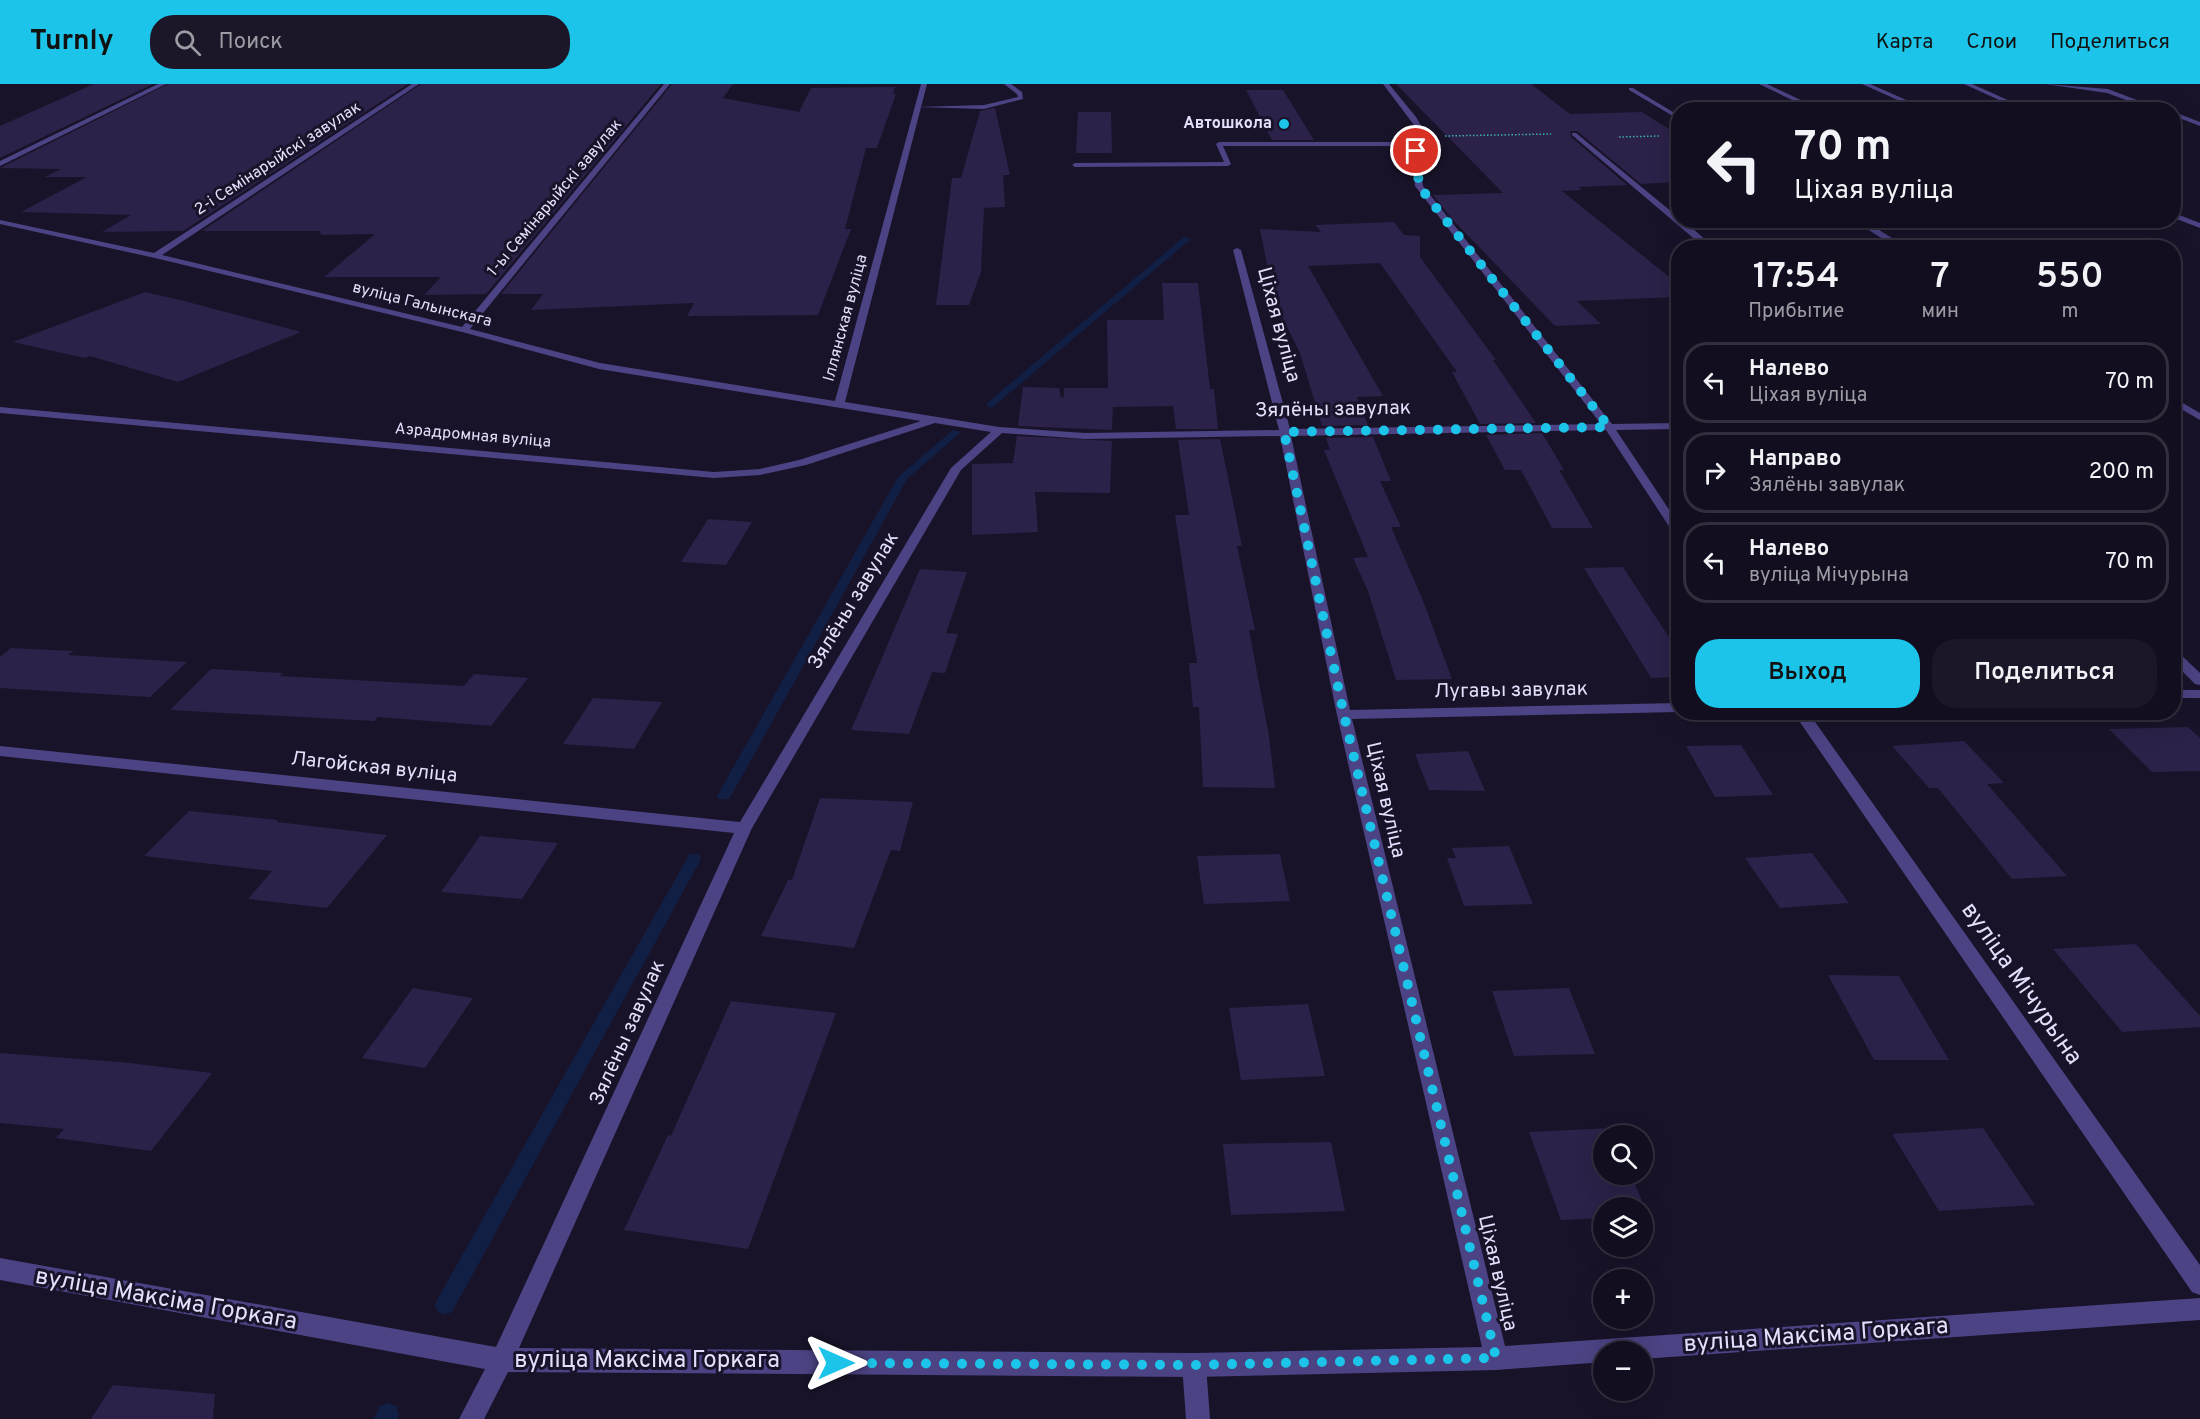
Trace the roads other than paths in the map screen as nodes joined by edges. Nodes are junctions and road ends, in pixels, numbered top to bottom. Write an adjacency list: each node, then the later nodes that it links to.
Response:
1 (163, 84): 22 (street)
2 (416, 84): 33 (street, 2-і Семінарыйскі завулак)
3 (667, 84): 34 (street, 1-ы Семінарыйскі завулак)
4 (924, 84): 16 (street, Іллянская вуліца)
5 (1007, 84): 16 (street)
6 (1386, 84): 21 (street)
7 (1762, 84): 12 (street)
8 (1865, 84): 13 (street)
9 (1967, 84): 14 (street)
10 (2048, 84): 15 (street)
11 (1631, 88): 17 (street)
12 (1801, 102)
13 (1907, 102)
14 (2009, 102)
15 (2138, 102)
16 (919, 107): 35 (street, Іллянская вуліца)
17 (1671, 113)
18 (2181, 117): 19 (street)
19 (2200, 124)
20 (1574, 134): 24 (street)
21 (1418, 144): 23 (street); 42 (street)
22 (0, 164)
23 (1075, 165)
24 (1671, 215)
25 (2181, 218): 27 (street)
26 (0, 222): 33 (street, вуліца Галынскага)
27 (2200, 226)
28 (1687, 228): 30 (street)
29 (1871, 228): 31 (street)
30 (1701, 240)
31 (1891, 240)
32 (1237, 250): 44 (street, Ціхая вуліца)
33 (155, 256): 34 (street, вуліца Галынскага)
34 (464, 330): 35 (street, вуліца Галынскага)
35 (839, 404): 40 (street, Іллянская вуліца)
36 (2181, 405): 39 (street)
37 (0, 411): 40 (street, Аэрадромная вуліца)
38 (2181, 414): 39 (street)
39 (2198, 414)
40 (937, 420): 43 (street, Іллянская вуліца)
41 (1671, 426): 42 (street, Зялёны завулак)
42 (1609, 427): 44 (street, Зялёны завулак); 45 (street)
43 (999, 430): 44 (street, Зялёны завулак); 54 (street, Зялёны завулак)
44 (1284, 432): 51 (street, Ціхая вуліца)
45 (1671, 520)
46 (2181, 663): 47 (street)
47 (2200, 681)
48 (2181, 694): 49 (street)
49 (2200, 694)
50 (1671, 707): 51 (street, Лугавы завулак)
51 (1344, 715): 58 (street, Ціхая вуліца)
52 (1806, 720): 56 (street, вуліца Мічурына)
53 (0, 751): 54 (street, Лагойская вуліца)
54 (744, 828): 59 (street, Зялёны завулак)
55 (0, 1269): 59 (street, вуліца Максіма Горкага)
56 (2200, 1284)
57 (2200, 1309): 58 (street, вуліца Максіма Горкага)
58 (1496, 1358): 60 (street, вуліца Максіма Горкага)
59 (502, 1360): 60 (street, вуліца Максіма Горкага); 61 (street, Зялёны завулак)
60 (1194, 1365): 62 (street)
61 (471, 1419)
62 (1198, 1419)

